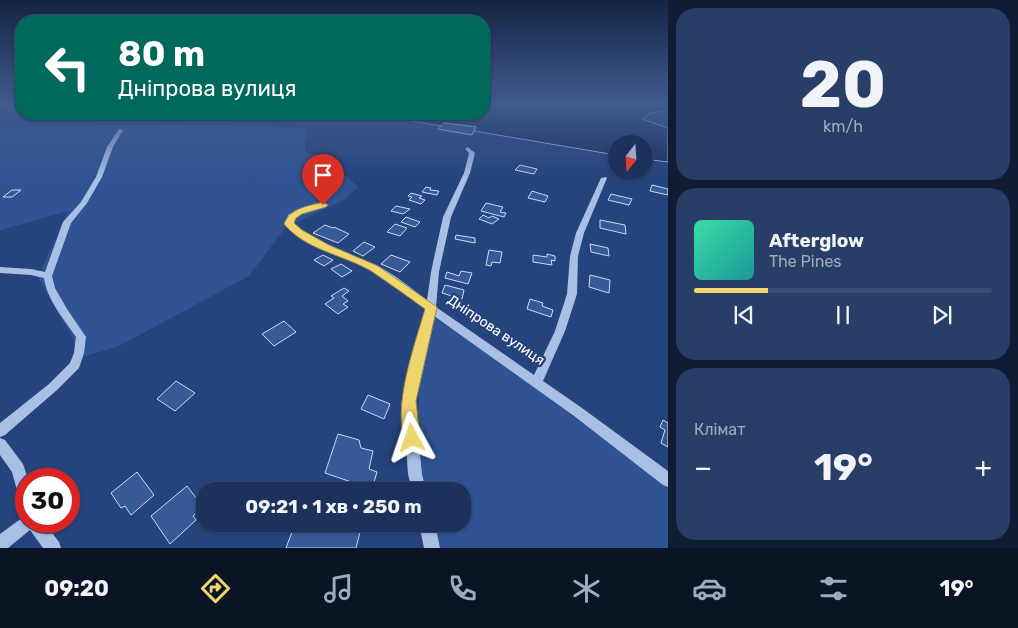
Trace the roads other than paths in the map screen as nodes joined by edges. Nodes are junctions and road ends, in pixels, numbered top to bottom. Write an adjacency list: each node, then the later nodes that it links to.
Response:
1 (121, 130): 6 (street)
2 (468, 149): 7 (street, Дніпрова вулиця)
3 (604, 178): 8 (street, Дніпрова вулиця)
4 (323, 205): 7 (street, Дніпрова вулиця)
5 (0, 270): 6 (street)
6 (48, 276): 9 (street)
7 (431, 307): 8 (street, Дніпрова вулиця); 13 (street, Дніпрова вулиця)
8 (537, 382): 12 (street)
9 (0, 431)
10 (0, 444): 11 (street)
11 (17, 468)
12 (668, 480)
13 (417, 482)
14 (428, 532): 19 (street)
15 (15, 533): 17 (street)
16 (41, 533): 18 (street)
17 (0, 544)
18 (53, 548)
19 (432, 548)

